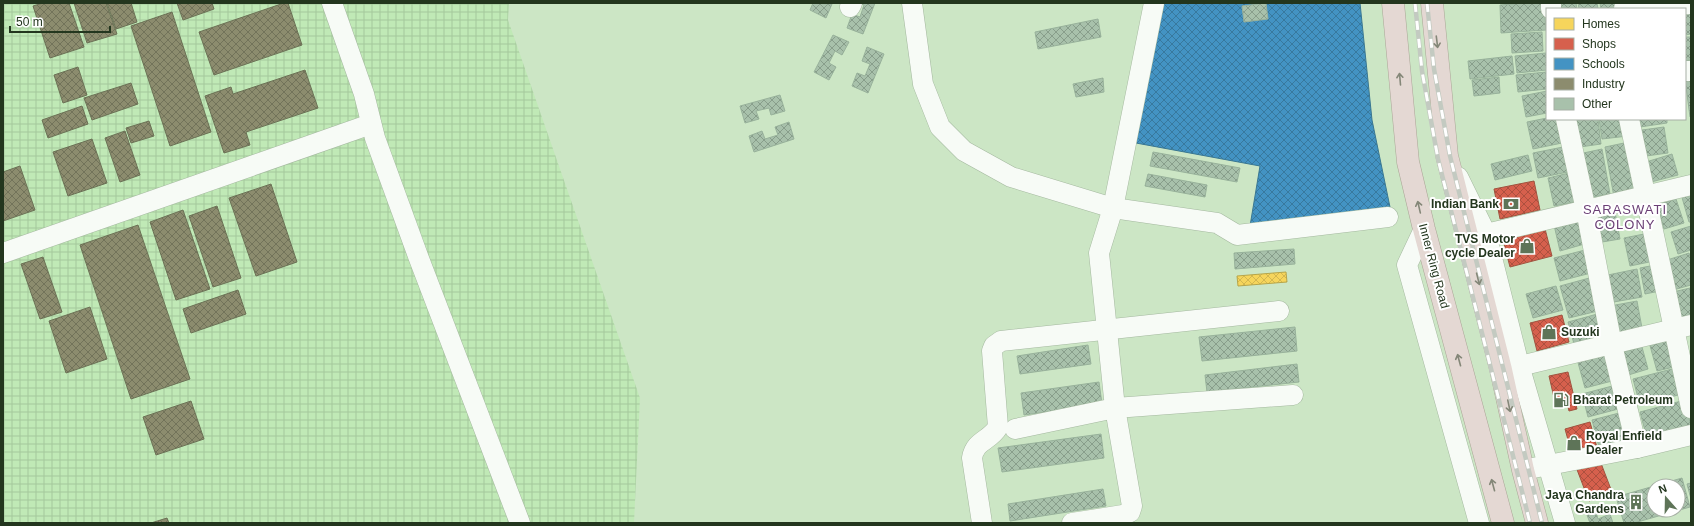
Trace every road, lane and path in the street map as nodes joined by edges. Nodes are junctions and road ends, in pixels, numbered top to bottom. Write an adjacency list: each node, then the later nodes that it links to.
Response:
1 (321, 3): 11 (street)
2 (332, 3): 11 (street)
3 (912, 3): 15 (street)
4 (1154, 3): 15 (street)
5 (1393, 3): 18 (highway, Inner Ring Road, one-way to 5)
6 (1432, 3): 12 (highway, one-way to 12)
7 (1691, 4): 8 (street)
8 (1624, 7)
9 (1566, 120): 16 (street)
10 (1629, 120): 14 (street)
11 (370, 124): 20 (street); 34 (street)
12 (1447, 156): 19 (street); 25 (highway, one-way to 25)
13 (1691, 185): 14 (street)
14 (1645, 196): 16 (street); 22 (street)
15 (1114, 208): 17 (street); 23 (street)
16 (1586, 210): 19 (street); 24 (street)
17 (1388, 217)
18 (1424, 229): 37 (street); 38 (highway, Inner Ring Road, one-way to 18)
19 (1486, 234): 25 (street)
20 (3, 253)
21 (1279, 311): 23 (street)
22 (1682, 328): 24 (street); 28 (street)
23 (1106, 329): 27 (street); 35 (street)
24 (1612, 345): 25 (street); 31 (street)
25 (1510, 368): 32 (street); 33 (highway, one-way to 33)
26 (1293, 395): 27 (street)
27 (1115, 408): 29 (street); 36 (street)
28 (1691, 408)
29 (1015, 429)
30 (1691, 436): 31 (street)
31 (1637, 448): 32 (street)
32 (1549, 466): 33 (street); 40 (street)
33 (1523, 470): 39 (highway)
34 (520, 523)
35 (982, 523)
36 (1072, 523)
37 (1479, 523)
38 (1503, 523)
39 (1537, 523)
40 (1565, 523)

